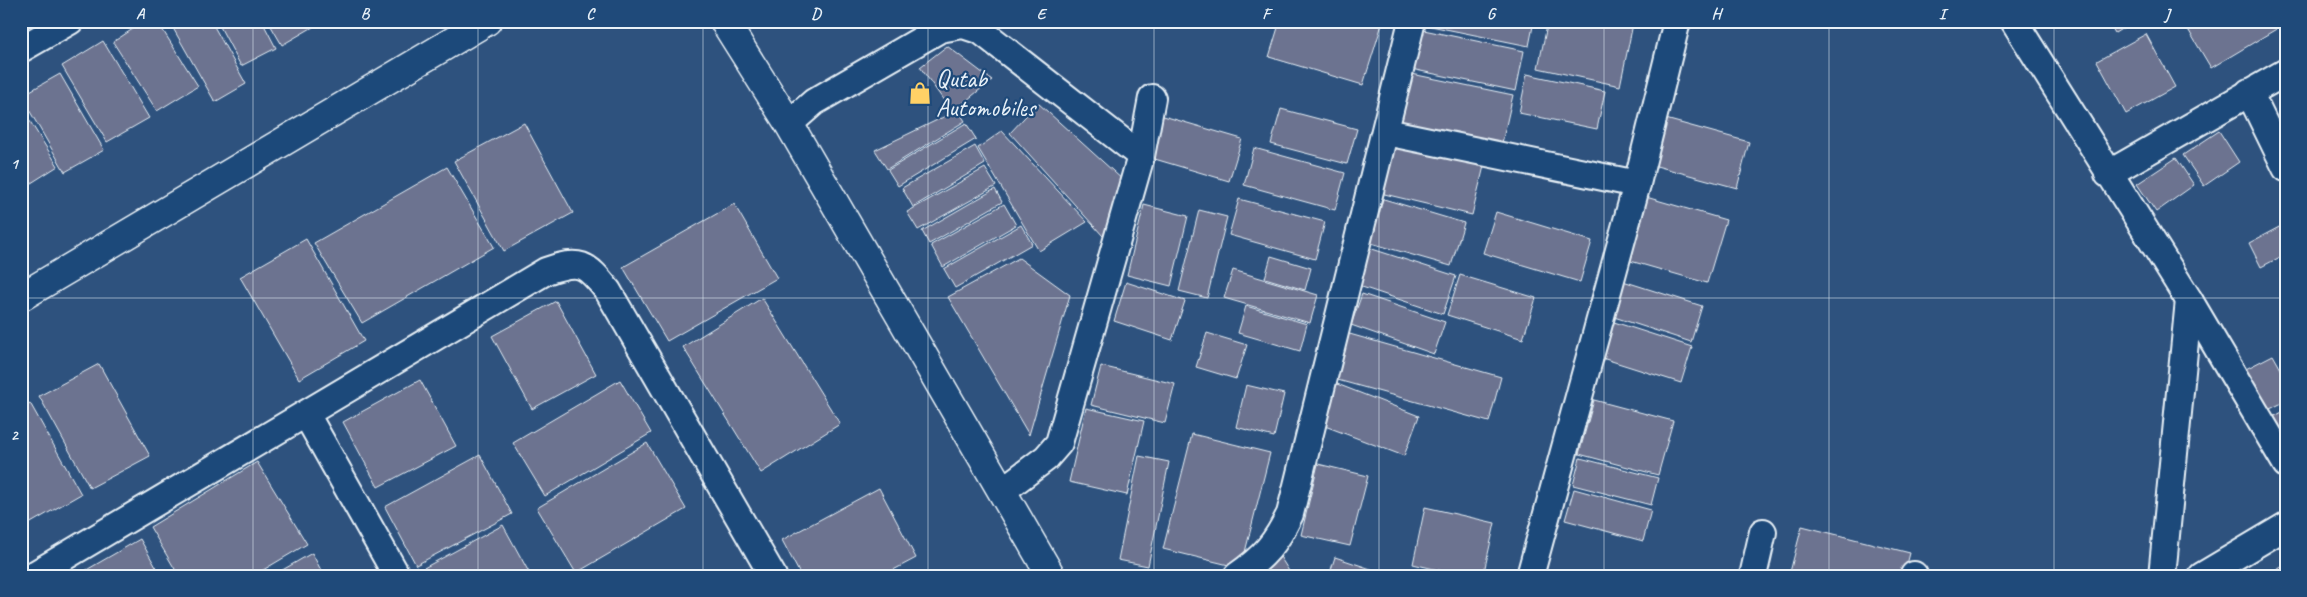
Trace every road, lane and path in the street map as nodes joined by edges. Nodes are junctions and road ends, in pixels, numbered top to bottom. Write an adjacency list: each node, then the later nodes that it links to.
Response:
1 (70, 21): 7 (street)
2 (488, 21): 17 (street)
3 (724, 21): 11 (street)
4 (1412, 21): 12 (street)
5 (1676, 21): 16 (street)
6 (2014, 21): 15 (street)
7 (21, 49)
8 (2286, 72): 9 (street)
9 (2249, 92): 14 (street); 15 (street)
10 (1152, 98): 13 (street)
11 (788, 124): 13 (street); 21 (street)
12 (1386, 132): 16 (street); 28 (street)
13 (1141, 156): 21 (street)
14 (2286, 168)
15 (2108, 174): 18 (street)
16 (1637, 184): 29 (street)
17 (21, 297)
18 (2189, 300): 20 (street); 31 (street)
19 (306, 414): 24 (street); 25 (street); 26 (street)
20 (2286, 464)
21 (1002, 491): 27 (street)
22 (2286, 526): 32 (street)
23 (1763, 532): 30 (street)
24 (32, 576)
25 (397, 576)
26 (773, 576)
27 (1051, 576)
28 (1237, 576)
29 (1530, 576)
30 (1753, 576)
31 (2162, 576)
32 (2202, 576)

